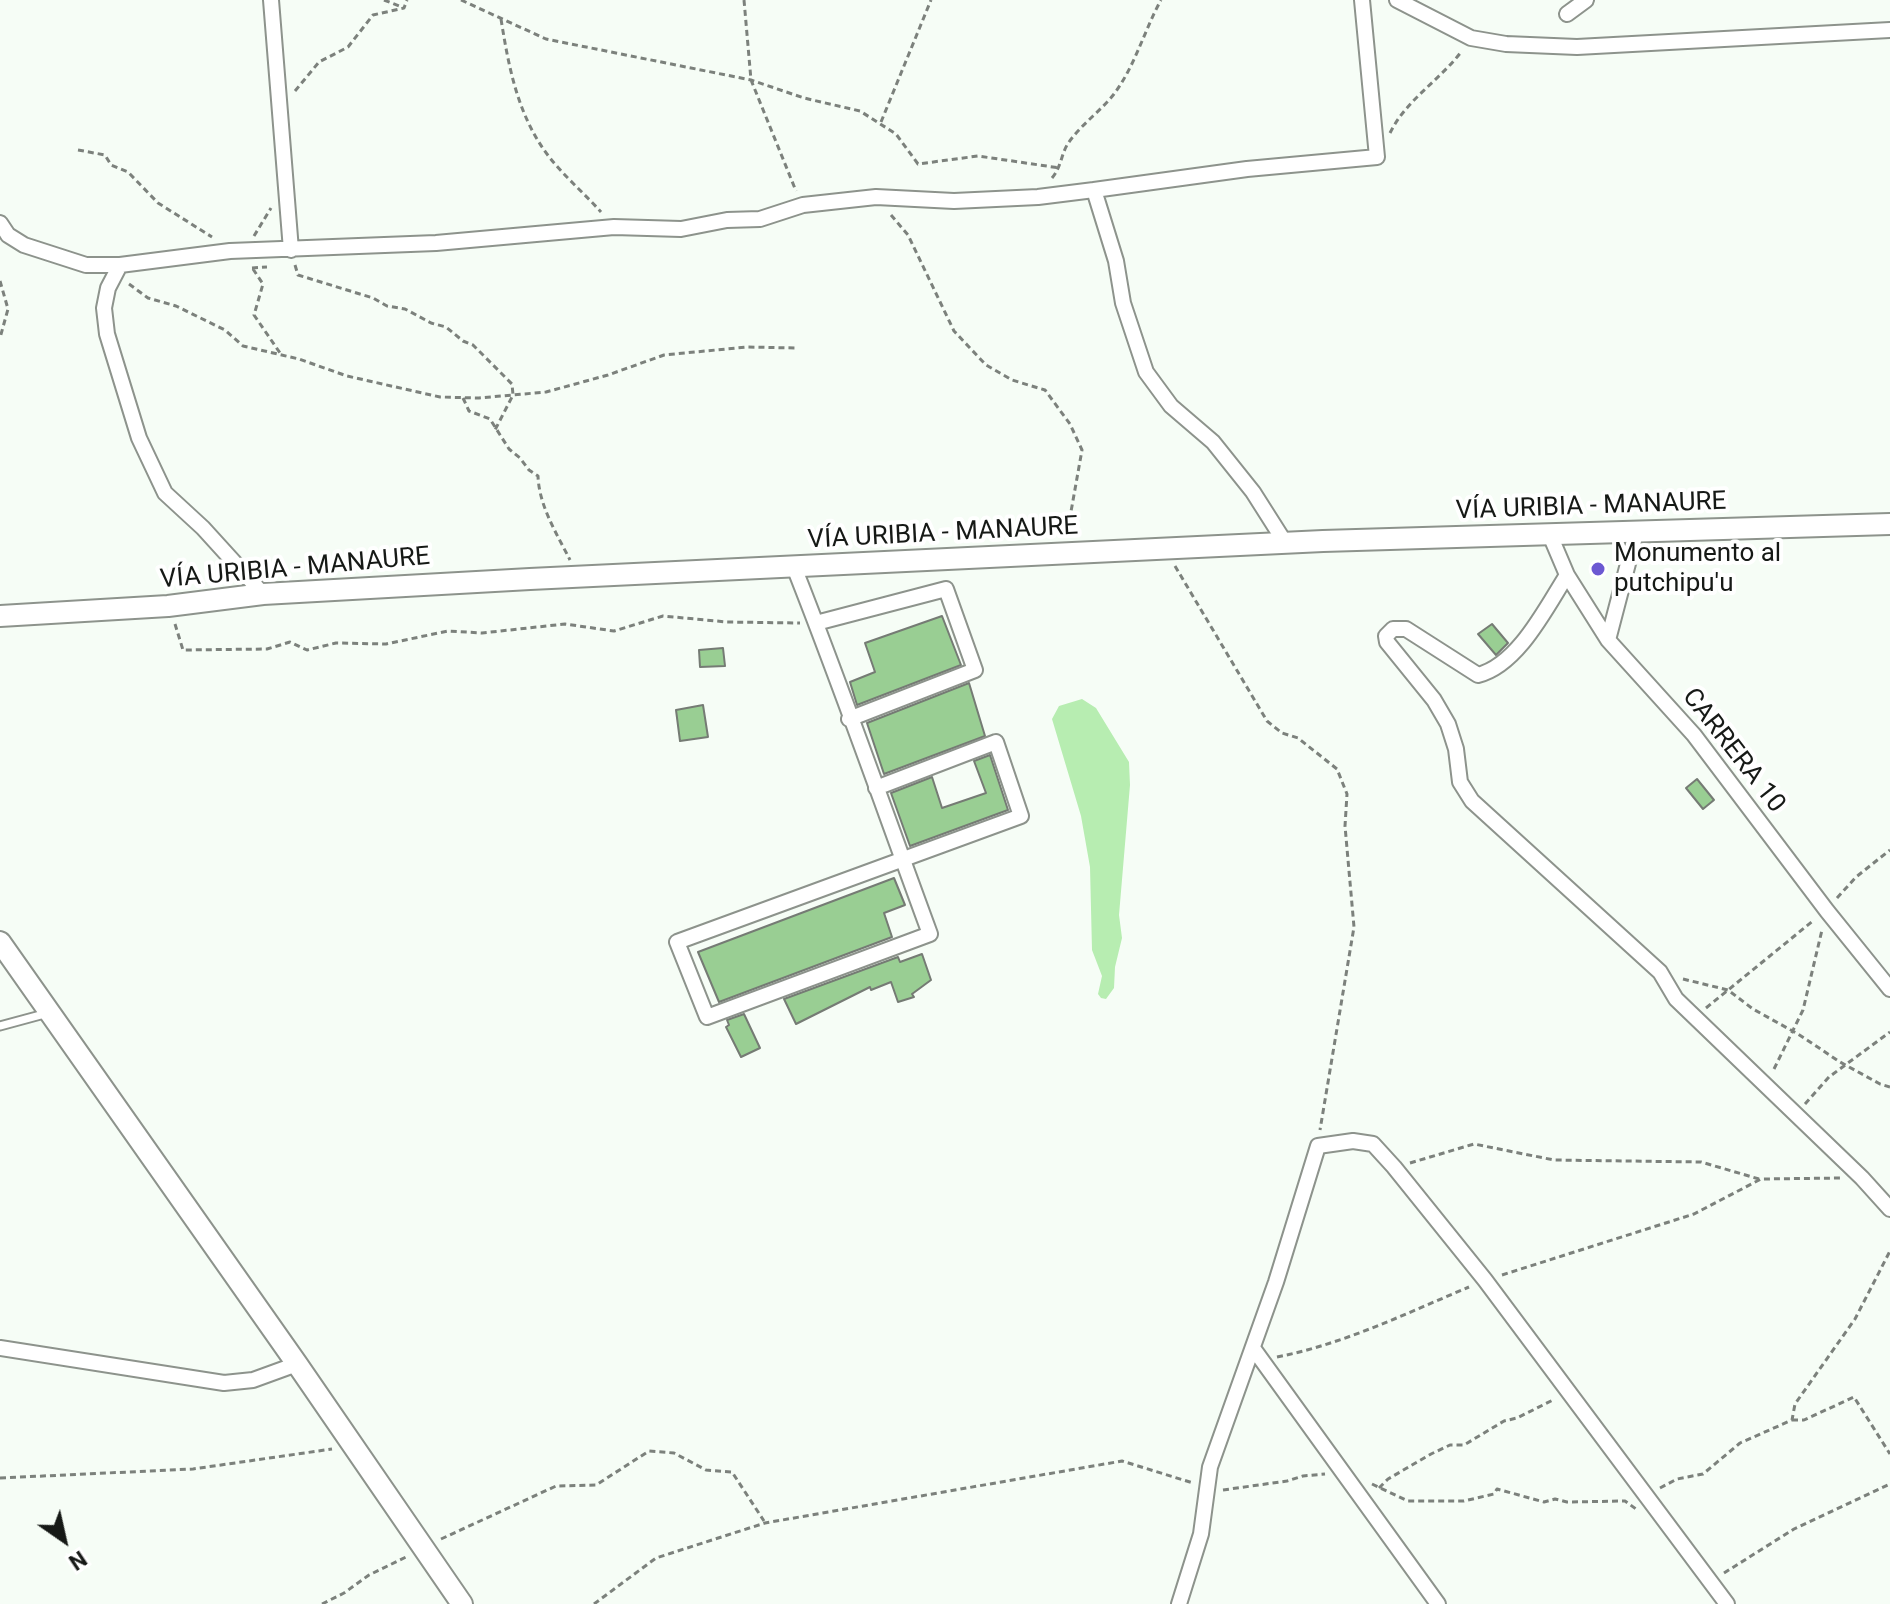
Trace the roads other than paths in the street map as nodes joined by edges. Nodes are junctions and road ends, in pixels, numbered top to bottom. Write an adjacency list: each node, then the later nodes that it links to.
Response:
1 (271, 0): 9 (street)
2 (1362, 0): 7 (street)
3 (1397, 0): 6 (street)
4 (1586, 0): 5 (street)
5 (1567, 14)
6 (1890, 30)
7 (1094, 190): 9 (street); 14 (street)
8 (0, 223): 10 (street)
9 (291, 250): 10 (street)
10 (120, 265): 17 (street)
11 (1890, 524): 12 (main road, VÍA URIBIA - MANAURE)
12 (1636, 533): 13 (main road, VÍA URIBIA - MANAURE); 20 (street)
13 (1550, 535): 14 (main road, VÍA URIBIA - MANAURE); 16 (street, CARRERA 10)
14 (1286, 544): 15 (main road, VÍA URIBIA - MANAURE)
15 (794, 567): 17 (main road, VÍA URIBIA - MANAURE); 19 (street)
16 (1567, 575): 20 (street, CARRERA 10); 28 (street)
17 (263, 594): 18 (main road, VÍA URIBIA - MANAURE)
18 (0, 616)
19 (816, 623): 21 (street); 21 (street)
20 (1608, 640): 25 (street, CARRERA 10)
21 (849, 719): 22 (street)
22 (876, 788): 23 (street); 23 (street)
23 (902, 859): 23 (street)
24 (0, 942): 26 (main road)
25 (1890, 989)
26 (49, 1013): 27 (lane); 31 (main road)
27 (0, 1026)
28 (1890, 1209)
29 (0, 1348): 31 (street)
30 (1258, 1354): 33 (street); 34 (street); 35 (street)
31 (297, 1364): 32 (main road)
32 (462, 1604)
33 (1179, 1604)
34 (1438, 1604)
35 (1727, 1604)

